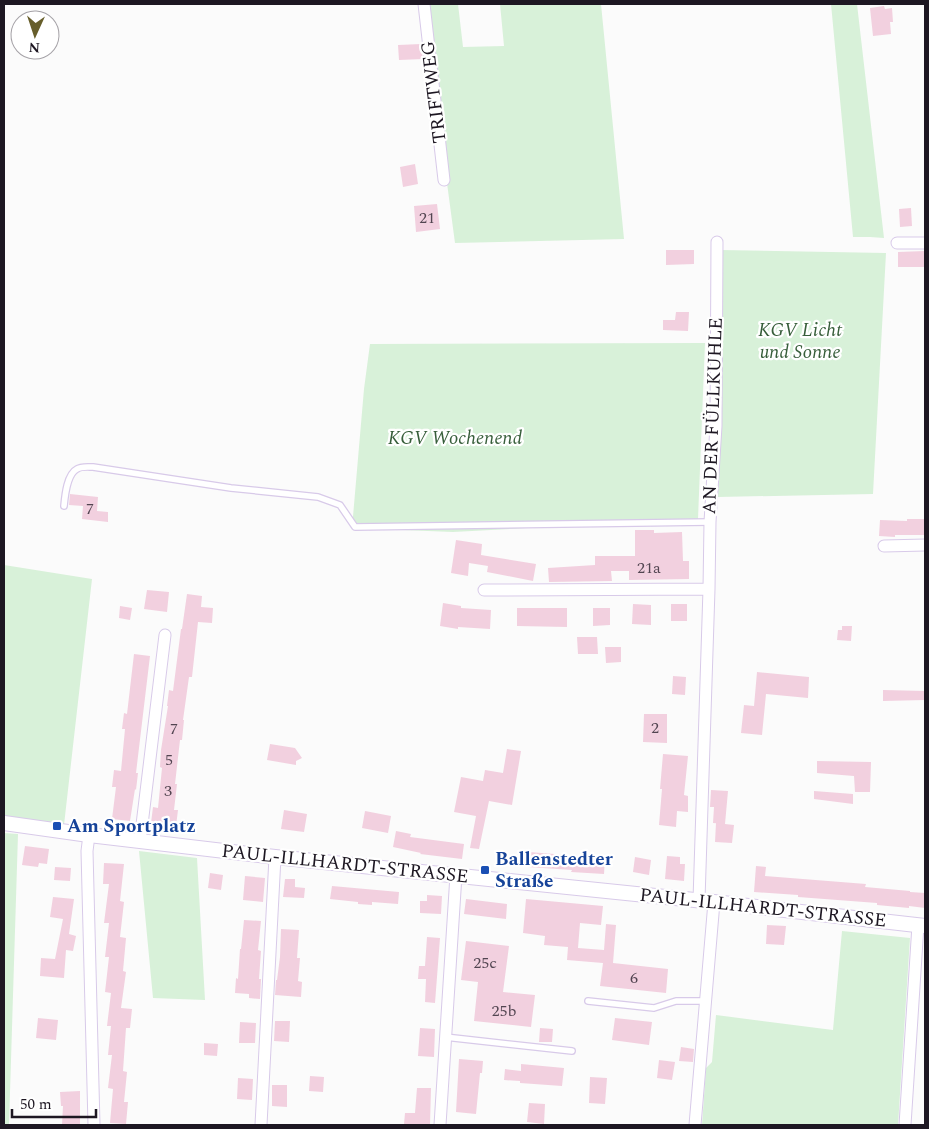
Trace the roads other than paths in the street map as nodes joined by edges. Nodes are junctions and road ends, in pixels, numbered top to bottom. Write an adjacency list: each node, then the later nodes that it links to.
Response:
1 (424, 4): 2 (street, TRIFTWEG)
2 (444, 180)
3 (717, 242): 7 (street, AN DER FÜLLKUHLE)
4 (897, 243): 5 (street)
5 (925, 243)
6 (64, 506): 7 (lane)
7 (710, 522): 11 (street, AN DER FÜLLKUHLE)
8 (925, 545): 9 (street)
9 (884, 546)
10 (484, 590): 11 (street)
11 (709, 590): 18 (street, AN DER FÜLLKUHLE)
12 (165, 635): 15 (street)
13 (4, 823): 14 (street, PAUL-ILLHARDT-STRASSE)
14 (89, 835): 15 (street, PAUL-ILLHARDT-STRASSE); 25 (street)
15 (140, 841): 16 (street, PAUL-ILLHARDT-STRASSE)
16 (275, 857): 17 (street, PAUL-ILLHARDT-STRASSE); 26 (street)
17 (456, 875): 18 (street, PAUL-ILLHARDT-STRASSE); 23 (street)
18 (699, 900): 19 (street, PAUL-ILLHARDT-STRASSE)
19 (714, 902): 20 (street, PAUL-ILLHARDT-STRASSE); 22 (street)
20 (922, 925): 29 (street)
21 (588, 1001): 22 (lane)
22 (706, 1001): 28 (street)
23 (445, 1037): 24 (lane); 27 (street)
24 (572, 1051)
25 (94, 1125)
26 (261, 1125)
27 (440, 1125)
28 (695, 1125)
29 (905, 1125)

